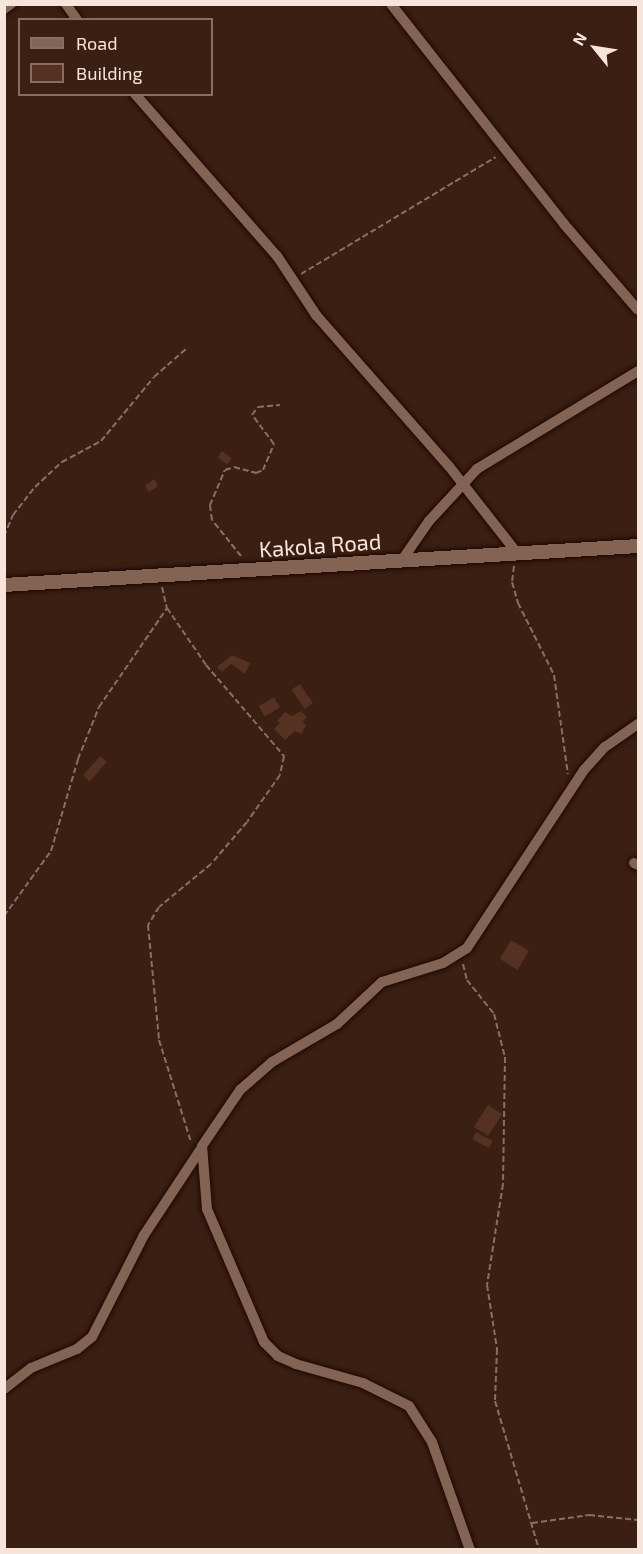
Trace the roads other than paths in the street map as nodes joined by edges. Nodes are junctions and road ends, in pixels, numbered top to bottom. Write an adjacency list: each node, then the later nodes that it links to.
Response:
1 (11, 4): 4 (street)
2 (66, 4): 5 (street)
3 (391, 4): 7 (street)
4 (4, 9)
5 (76, 18)
6 (137, 96): 9 (street)
7 (639, 310)
8 (639, 371): 9 (street)
9 (464, 484): 11 (street); 12 (street)
10 (639, 546): 11 (main road, Kakola Road)
11 (519, 553): 12 (main road, Kakola Road)
12 (402, 560): 13 (main road, Kakola Road)
13 (4, 585)
14 (639, 724): 15 (street)
15 (199, 1150): 16 (street); 17 (street)
16 (4, 1389)
17 (470, 1550)

